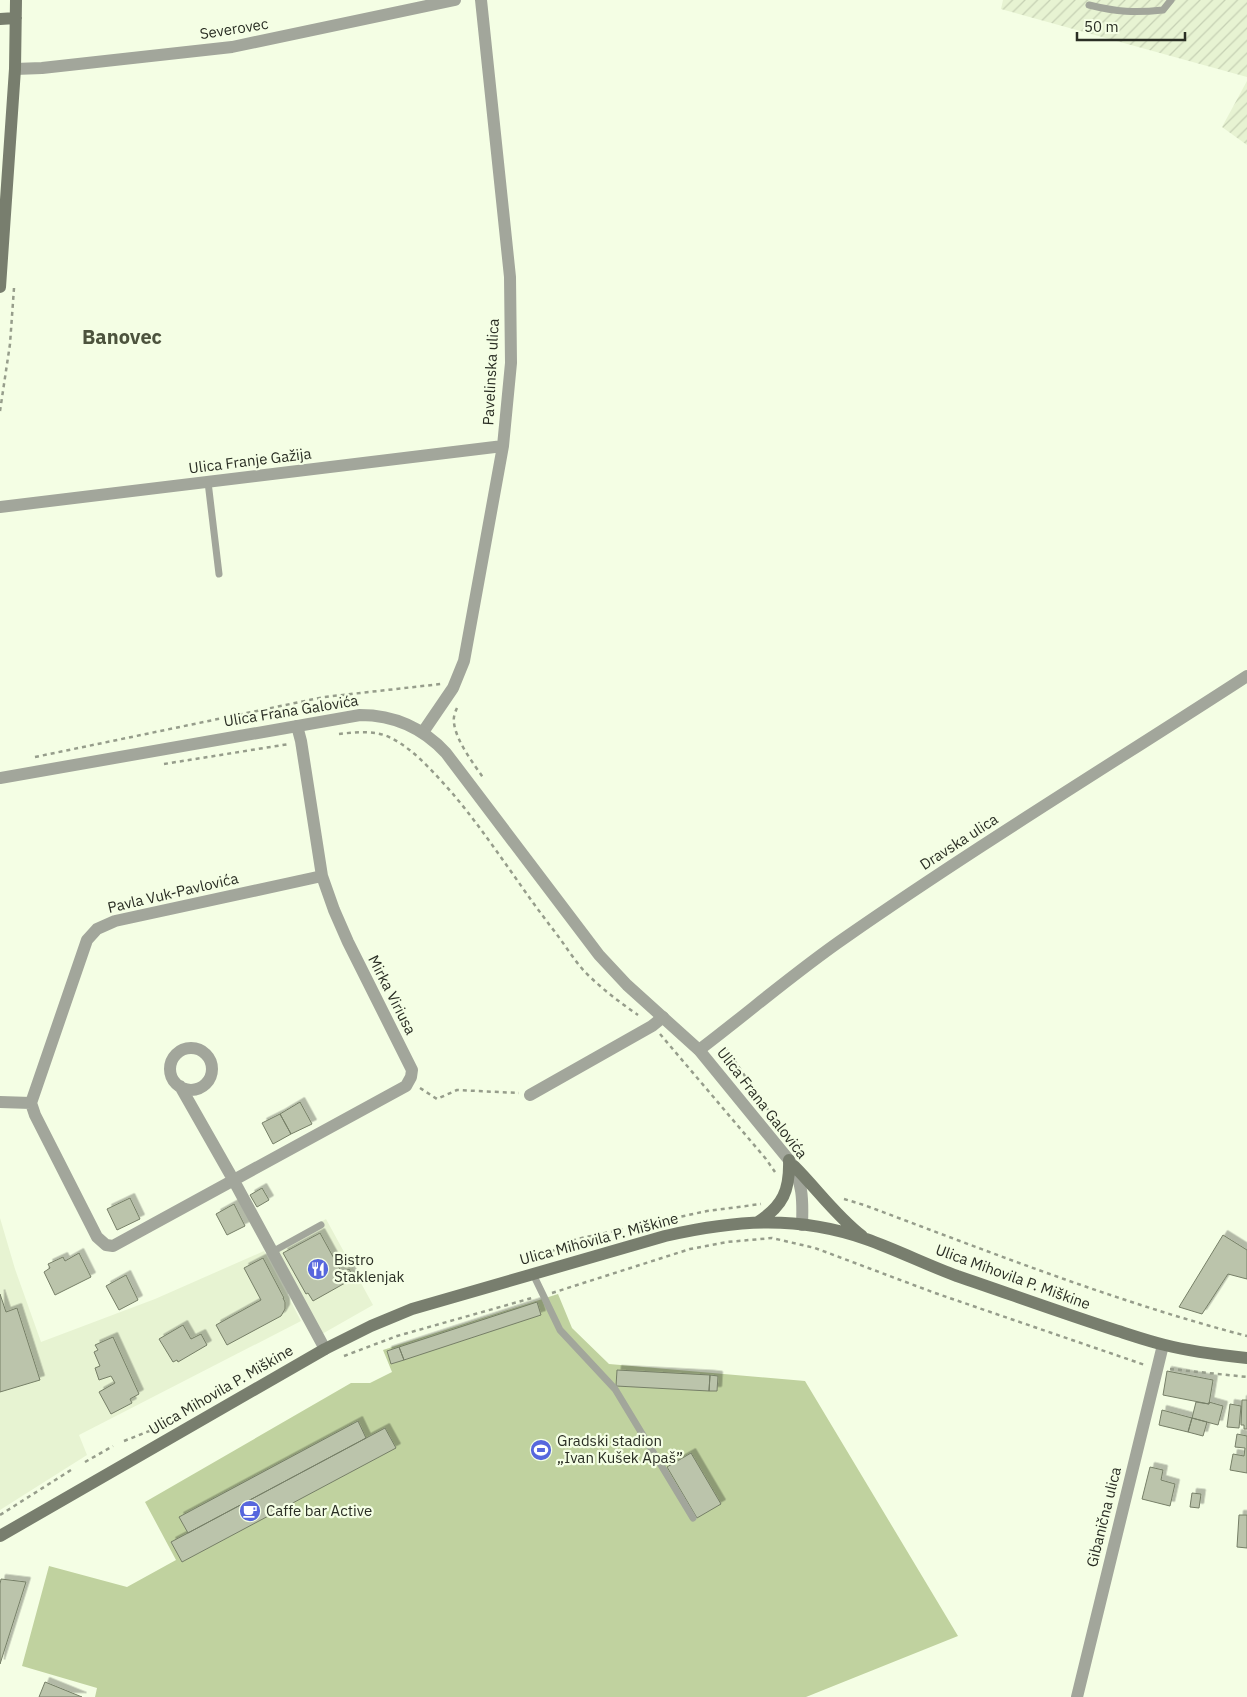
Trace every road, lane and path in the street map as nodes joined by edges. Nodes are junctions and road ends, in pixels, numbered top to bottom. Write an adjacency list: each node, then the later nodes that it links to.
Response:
1 (16, 0): 6 (main road)
2 (455, 0): 8 (street, Severovec)
3 (481, 0): 10 (street, Pavelinska ulica)
4 (1171, 0): 5 (lane)
5 (1089, 6)
6 (16, 18): 7 (main road); 8 (main road)
7 (0, 20)
8 (15, 69): 9 (main road)
9 (0, 287)
10 (503, 446): 11 (street, Ulica Franje Gažija); 18 (street, Pavelinska ulica)
11 (208, 482): 12 (street, Ulica Franje Gažija); 13 (lane)
12 (0, 507)
13 (219, 574)
14 (1247, 676): 28 (street, Dravska ulica)
15 (447, 684): 20 (path)
16 (457, 704): 22 (path)
17 (296, 726): 18 (street, Ulica Frana Galovića); 21 (street, Ulica Frana Galovića); 23 (street, Mirka Viriusa)
18 (423, 732): 25 (street, Ulica Frana Galovića)
19 (337, 734): 24 (path)
20 (34, 757)
21 (0, 778)
22 (488, 785)
23 (322, 876): 33 (street, Pavla Vuk-Pavlovića); 37 (street, Mirka Viriusa)
24 (641, 1016)
25 (663, 1017): 28 (street, Ulica Frana Galovića); 31 (street)
26 (658, 1031): 36 (path)
27 (722, 1044): 34 (path)
28 (699, 1050): 35 (street, Ulica Frana Galovića)
29 (419, 1082): 31 (path)
30 (180, 1086): 37 (street)
31 (530, 1095)
32 (0, 1102): 33 (street)
33 (31, 1103): 37 (street, Mirka Viriusa)
34 (776, 1122)
35 (792, 1163): 38 (main road); 39 (main road); 42 (street, Ulica Frana Galovića)
36 (778, 1179)
37 (234, 1181): 44 (street)
38 (783, 1200): 40 (main road); 45 (path)
39 (828, 1202): 43 (main road); 48 (path)
40 (758, 1222): 42 (main road, Ulica Mihovila P. Miškine); 46 (main road, Ulica Mihovila P. Miškine)
41 (321, 1225): 44 (lane)
42 (802, 1225): 43 (main road, Ulica Mihovila P. Miškine)
43 (866, 1239): 49 (main road, Ulica Mihovila P. Miškine)
44 (272, 1252): 50 (street)
45 (543, 1256)
46 (533, 1274): 47 (lane); 50 (main road, Ulica Mihovila P. Miškine)
47 (543, 1295): 51 (path); 53 (path); 61 (lane)
48 (1247, 1336)
49 (1163, 1345): 52 (main road, Ulica Mihovila P. Miškine); 53 (street, Gibanična ulica)
50 (326, 1349): 62 (main road, Ulica Mihovila P. Miškine)
51 (339, 1358)
52 (1247, 1358)
53 (1158, 1367): 54 (path); 63 (street, Gibanična ulica)
54 (1247, 1377)
55 (164, 1425): 56 (path)
56 (124, 1441)
57 (113, 1446): 58 (path)
58 (85, 1462)
59 (71, 1470): 60 (path)
60 (0, 1515)
61 (693, 1518)
62 (0, 1536)
63 (1077, 1697)

